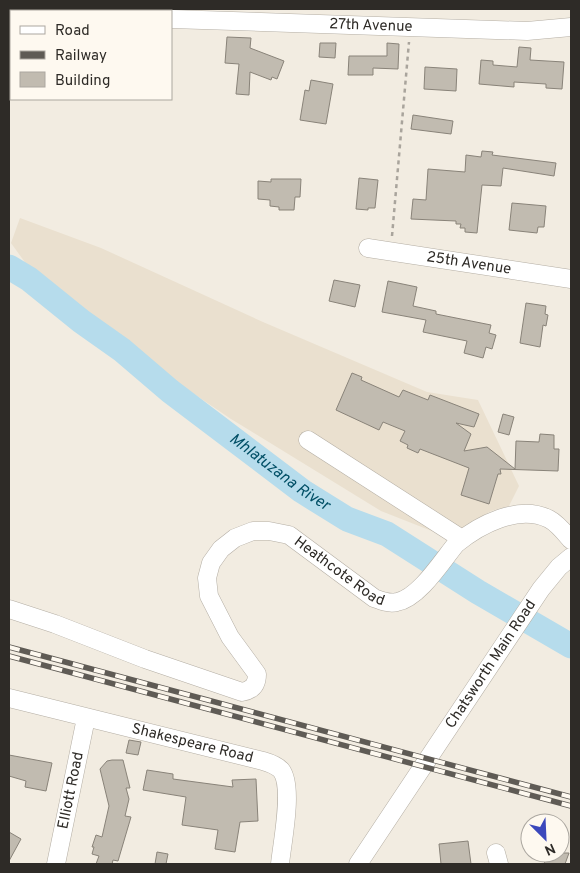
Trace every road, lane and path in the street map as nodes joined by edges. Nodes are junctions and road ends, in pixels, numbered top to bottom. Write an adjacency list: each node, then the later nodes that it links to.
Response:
1 (172, 20): 3 (street, 27th Avenue)
2 (571, 27): 3 (street, 27th Avenue)
3 (410, 28): 5 (path)
4 (368, 248): 5 (street, 25th Avenue)
5 (390, 252): 6 (street, 25th Avenue)
6 (571, 279)
7 (308, 440): 9 (street)
8 (571, 540): 9 (street, Heathcote Road)
9 (459, 542): 11 (street, Heathcote Road)
10 (571, 557): 16 (street, Chatsworth Main Road)
11 (9, 609)
12 (9, 698): 13 (street, Shakespeare Road)
13 (86, 718): 14 (street, Elliott Road); 15 (street, Shakespeare Road)
14 (56, 864)
15 (280, 864)
16 (358, 864)

